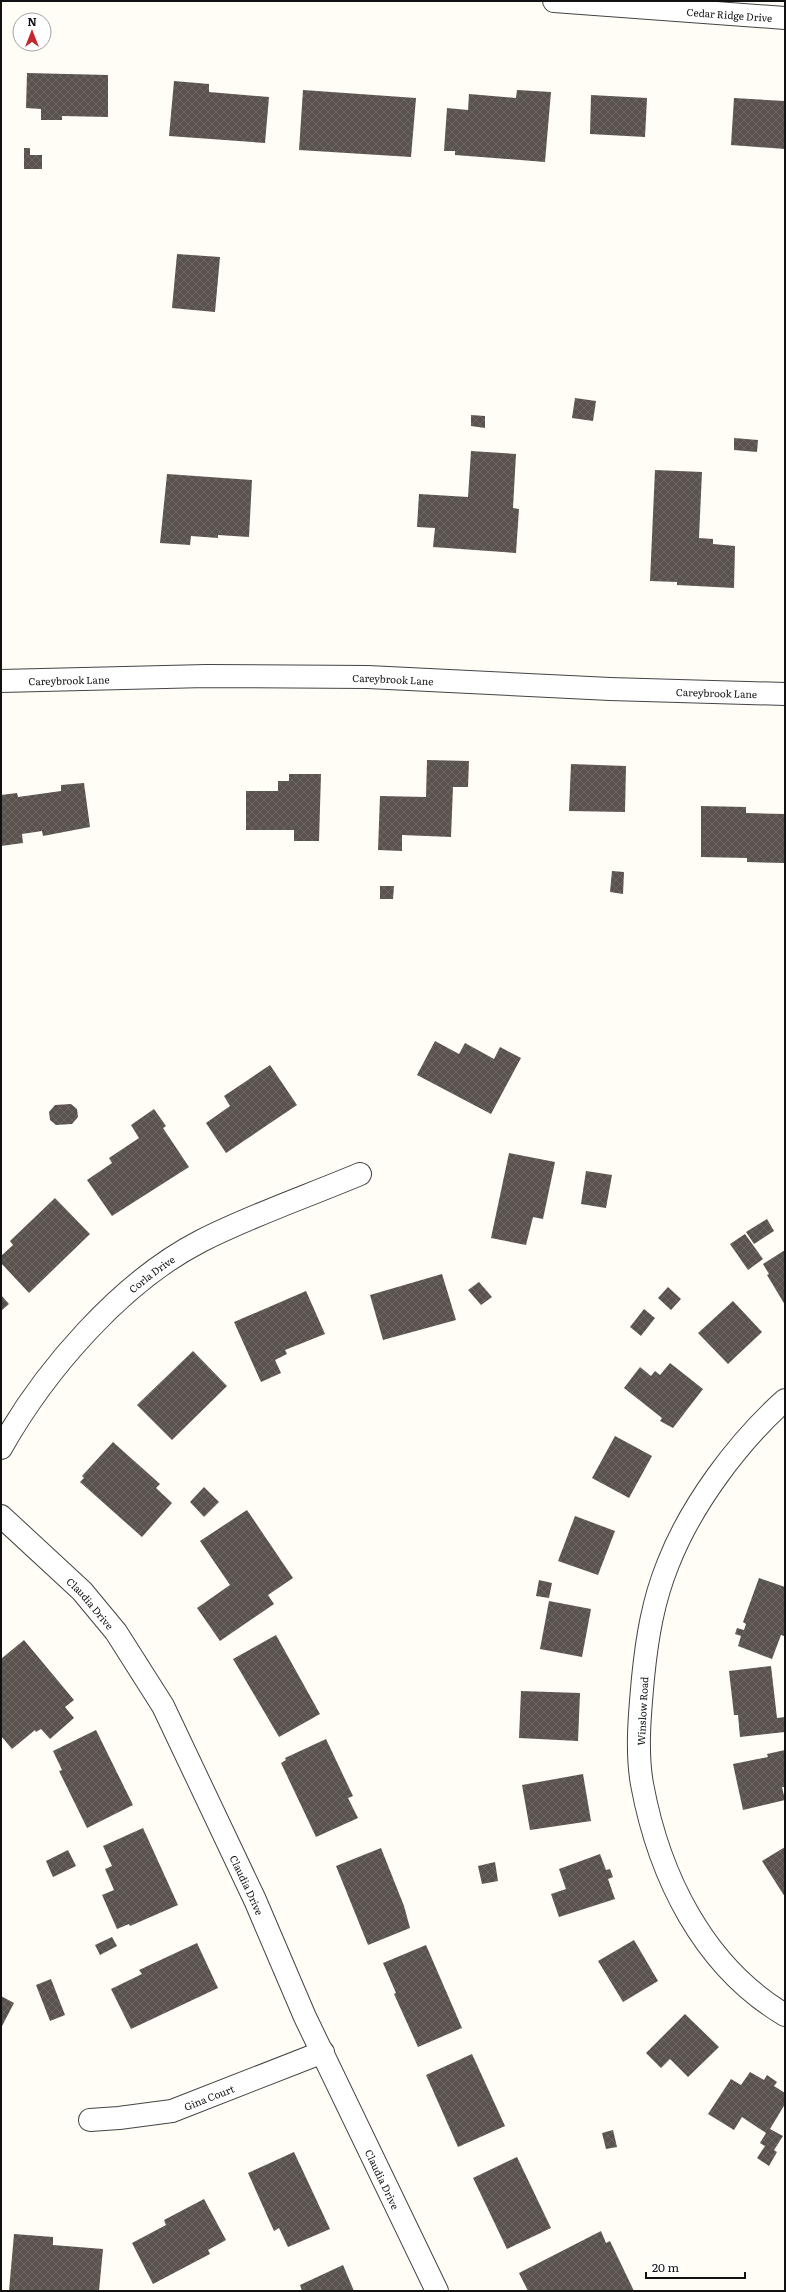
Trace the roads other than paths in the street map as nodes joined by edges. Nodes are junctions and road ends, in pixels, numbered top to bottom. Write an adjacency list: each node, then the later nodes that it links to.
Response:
1 (554, 1): 2 (street, Cedar Ridge Drive)
2 (785, 18)
3 (1, 681): 4 (street, Careybrook Lane)
4 (785, 694)
5 (360, 1174): 7 (street, Corla Drive)
6 (785, 1400): 9 (street, Winslow Road)
7 (1, 1448)
8 (1, 1516): 10 (street, Claudia Drive)
9 (785, 2015)
10 (323, 2052): 11 (street, Gina Court); 12 (street, Claudia Drive)
11 (90, 2120)
12 (437, 2291)

